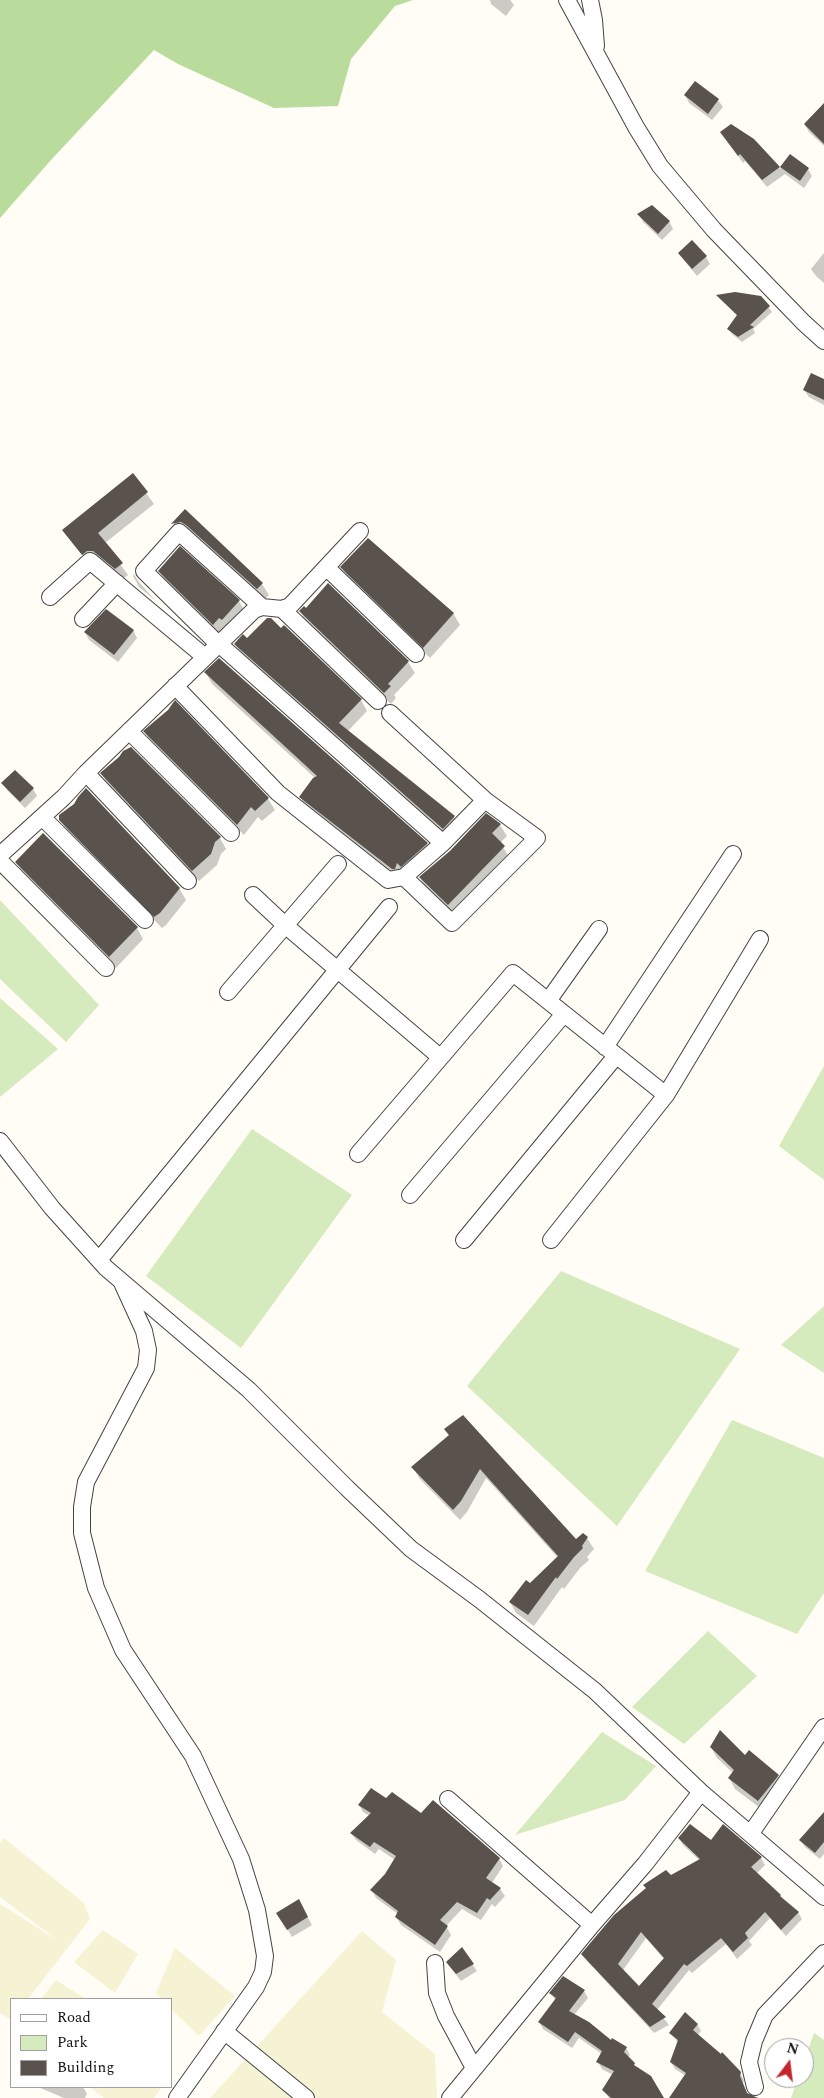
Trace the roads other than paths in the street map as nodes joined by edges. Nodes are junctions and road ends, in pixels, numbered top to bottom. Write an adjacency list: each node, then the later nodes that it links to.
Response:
1 (567, 0): 3 (street)
2 (590, 0): 3 (street)
3 (596, 51): 4 (street)
4 (824, 341)
5 (360, 531): 6 (street)
6 (327, 568): 10 (street); 13 (street)
7 (117, 583): 8 (street); 11 (street); 14 (street)
8 (50, 597)
9 (262, 607): 10 (street); 12 (street); 12 (street)
10 (282, 609): 16 (street)
11 (84, 619)
12 (216, 641): 14 (street); 23 (street)
13 (416, 654)
14 (205, 657): 15 (street)
15 (175, 686): 18 (street); 28 (street)
16 (378, 701)
17 (390, 713): 20 (street)
18 (129, 732): 19 (street); 22 (street)
19 (86, 773): 21 (street); 29 (street)
20 (485, 800): 23 (street); 28 (street)
21 (42, 817): 24 (street); 32 (street)
22 (231, 833)
23 (443, 843): 28 (street)
24 (0, 854)
25 (733, 854): 41 (street)
26 (0, 861): 36 (street)
27 (338, 864): 33 (street)
28 (404, 877)
29 (188, 882)
30 (253, 894): 33 (street)
31 (389, 907): 37 (street)
32 (145, 920)
33 (286, 926): 37 (street); 38 (street)
34 (599, 929): 39 (street)
35 (760, 939): 43 (street)
36 (106, 968)
37 (337, 970): 42 (street); 49 (street)
38 (228, 992)
39 (548, 1001): 40 (street); 42 (street)
40 (564, 1014): 41 (street); 46 (street)
41 (611, 1051): 43 (street); 47 (street)
42 (440, 1057): 45 (street)
43 (666, 1096): 48 (street)
44 (0, 1141): 49 (street)
45 (358, 1154)
46 (410, 1195)
47 (464, 1240)
48 (551, 1240)
49 (98, 1260): 50 (street)
50 (121, 1281): 52 (street); 59 (street)
51 (824, 1727): 54 (street)
52 (701, 1792): 54 (street); 56 (street)
53 (448, 1799): 56 (street)
54 (751, 1833): 55 (street)
55 (824, 1897)
56 (592, 1925): 60 (street)
57 (824, 1953): 61 (street)
58 (435, 1964): 60 (street)
59 (224, 2031): 62 (street); 63 (street)
60 (474, 2068): 64 (street)
61 (755, 2087)
62 (176, 2098)
63 (306, 2098)
64 (450, 2098)

